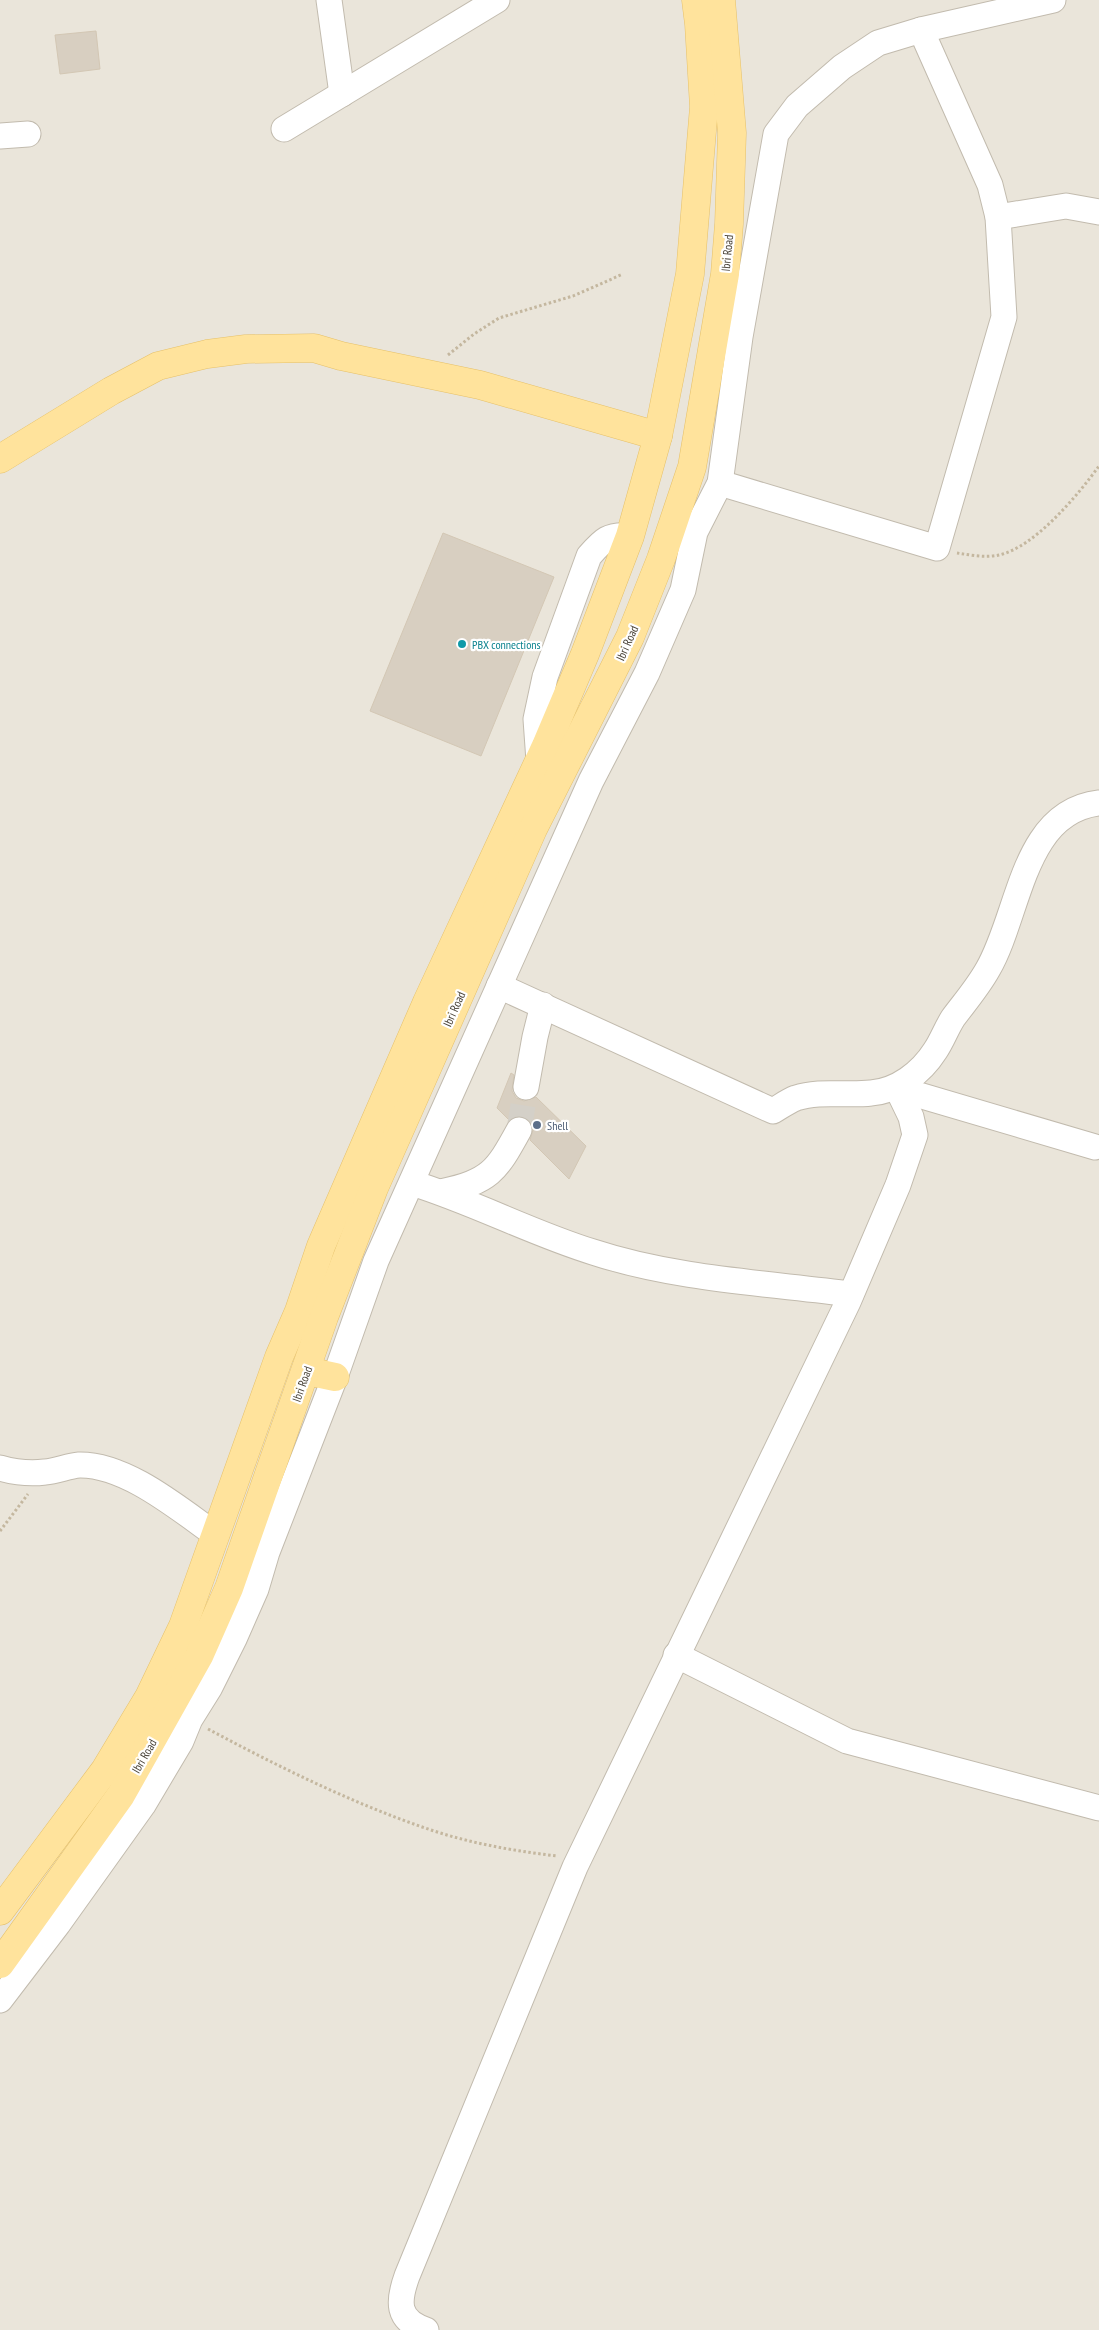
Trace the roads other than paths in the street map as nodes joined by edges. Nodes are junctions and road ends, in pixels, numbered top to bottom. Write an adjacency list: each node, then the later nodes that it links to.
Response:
1 (329, 0): 7 (street)
2 (498, 0): 7 (street)
3 (696, 0): 11 (main road)
4 (721, 0): 14 (main road, Ibri Road)
5 (1053, 0): 6 (street)
6 (921, 30): 13 (street); 17 (street)
7 (342, 94): 8 (street)
8 (284, 129)
9 (28, 134): 10 (street)
10 (0, 136)
11 (697, 197): 14 (main road); 15 (main road)
12 (1099, 212): 13 (street)
13 (998, 217): 17 (street)
14 (716, 327): 19 (main road, Ibri Road)
15 (658, 436): 16 (main road); 18 (main road)
16 (0, 459)
17 (720, 484): 21 (street)
18 (630, 536): 19 (main road); 33 (main road)
19 (630, 637): 30 (main road, Ibri Road)
20 (1099, 803): 24 (street)
21 (499, 986): 22 (street); 27 (street)
22 (543, 1005): 23 (street); 24 (street)
23 (526, 1087)
24 (896, 1088): 26 (street); 29 (street)
25 (519, 1130): 28 (street)
26 (1095, 1147)
27 (412, 1183): 28 (street); 31 (street)
28 (441, 1192): 29 (street)
29 (851, 1294): 34 (street)
30 (307, 1370): 31 (main road); 37 (main road, Ibri Road)
31 (335, 1377): 38 (street)
32 (0, 1468): 33 (street)
33 (216, 1535): 36 (main road)
34 (676, 1655): 35 (street); 39 (street)
35 (1099, 1808)
36 (0, 1911)
37 (0, 1964)
38 (0, 2000)
39 (426, 2330)

